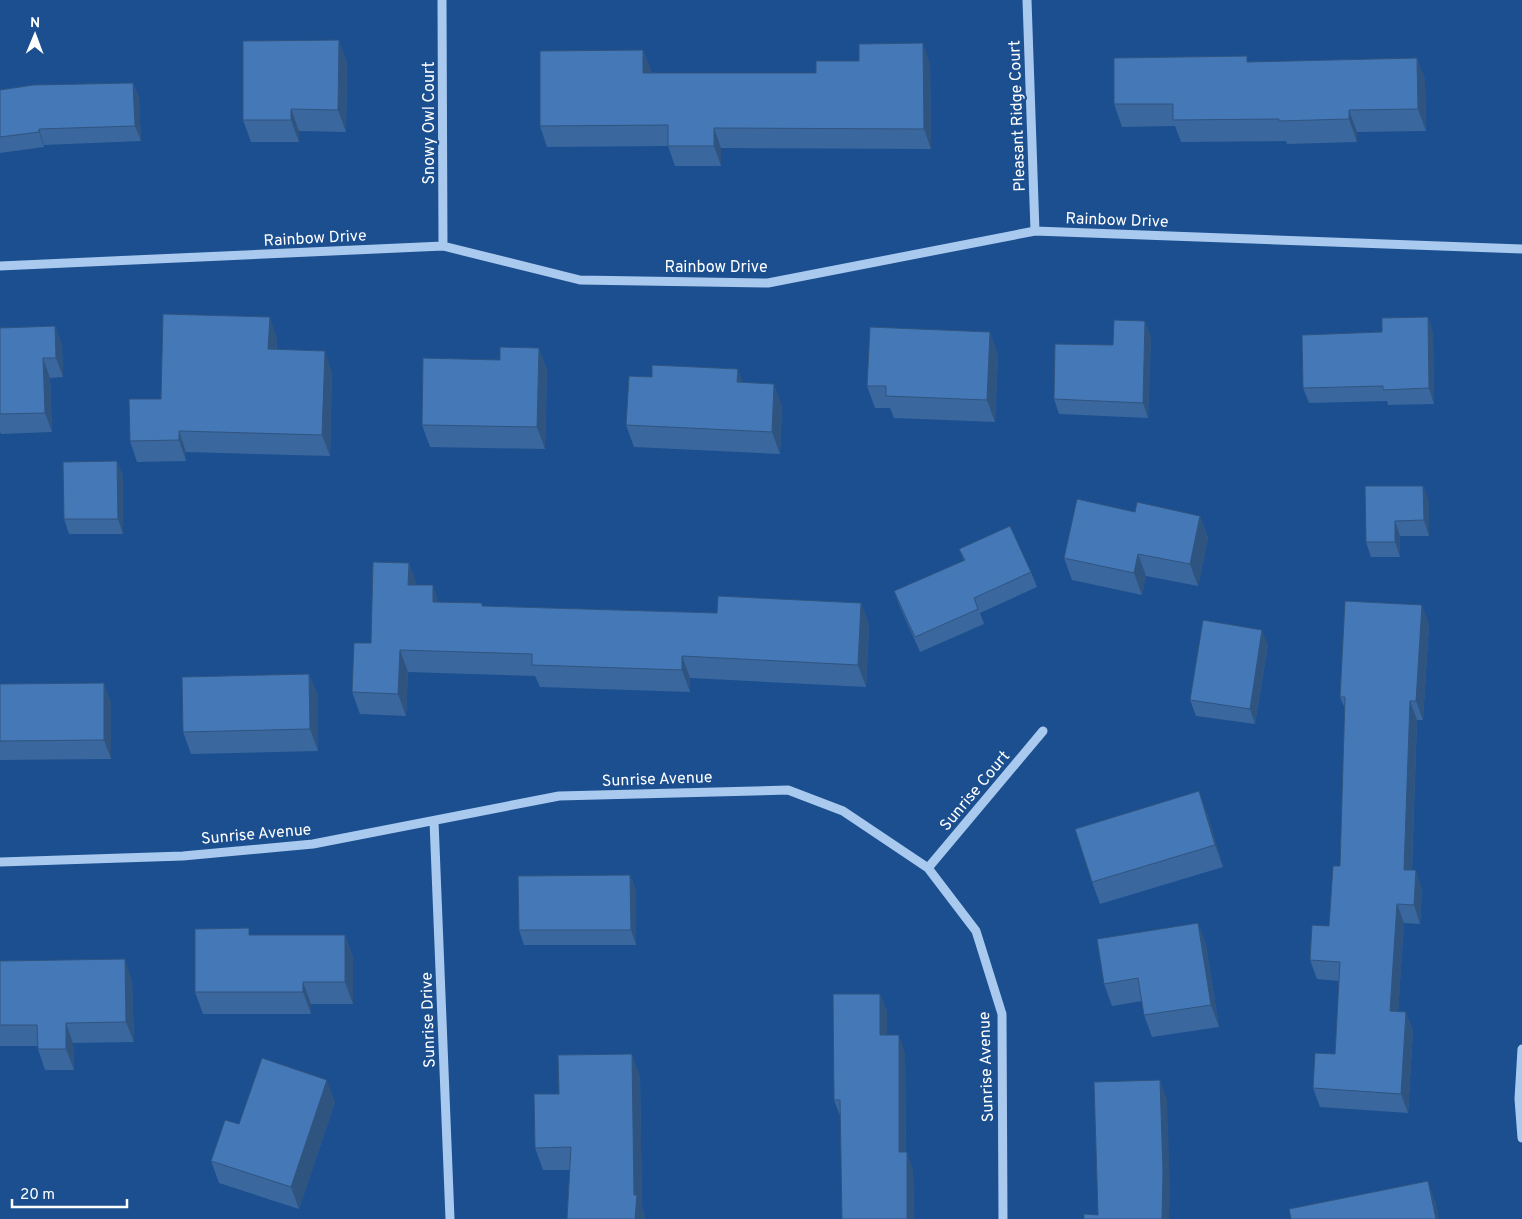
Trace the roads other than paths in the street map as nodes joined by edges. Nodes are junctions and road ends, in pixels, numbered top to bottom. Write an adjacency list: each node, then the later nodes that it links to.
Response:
1 (442, 0): 4 (street, Snowy Owl Court)
2 (1027, 0): 3 (street, Pleasant Ridge Court)
3 (1035, 231): 4 (street, Rainbow Drive); 5 (street, Rainbow Drive)
4 (443, 246): 6 (street, Rainbow Drive)
5 (1522, 249)
6 (0, 266)
7 (1043, 731): 10 (street, Sunrise Court)
8 (434, 821): 9 (street, Sunrise Avenue); 10 (street, Sunrise Avenue); 13 (street, Sunrise Drive)
9 (0, 862)
10 (928, 868): 14 (street, Sunrise Avenue)
11 (1522, 1049): 12 (street)
12 (1522, 1138)
13 (450, 1219)
14 (1003, 1219)

